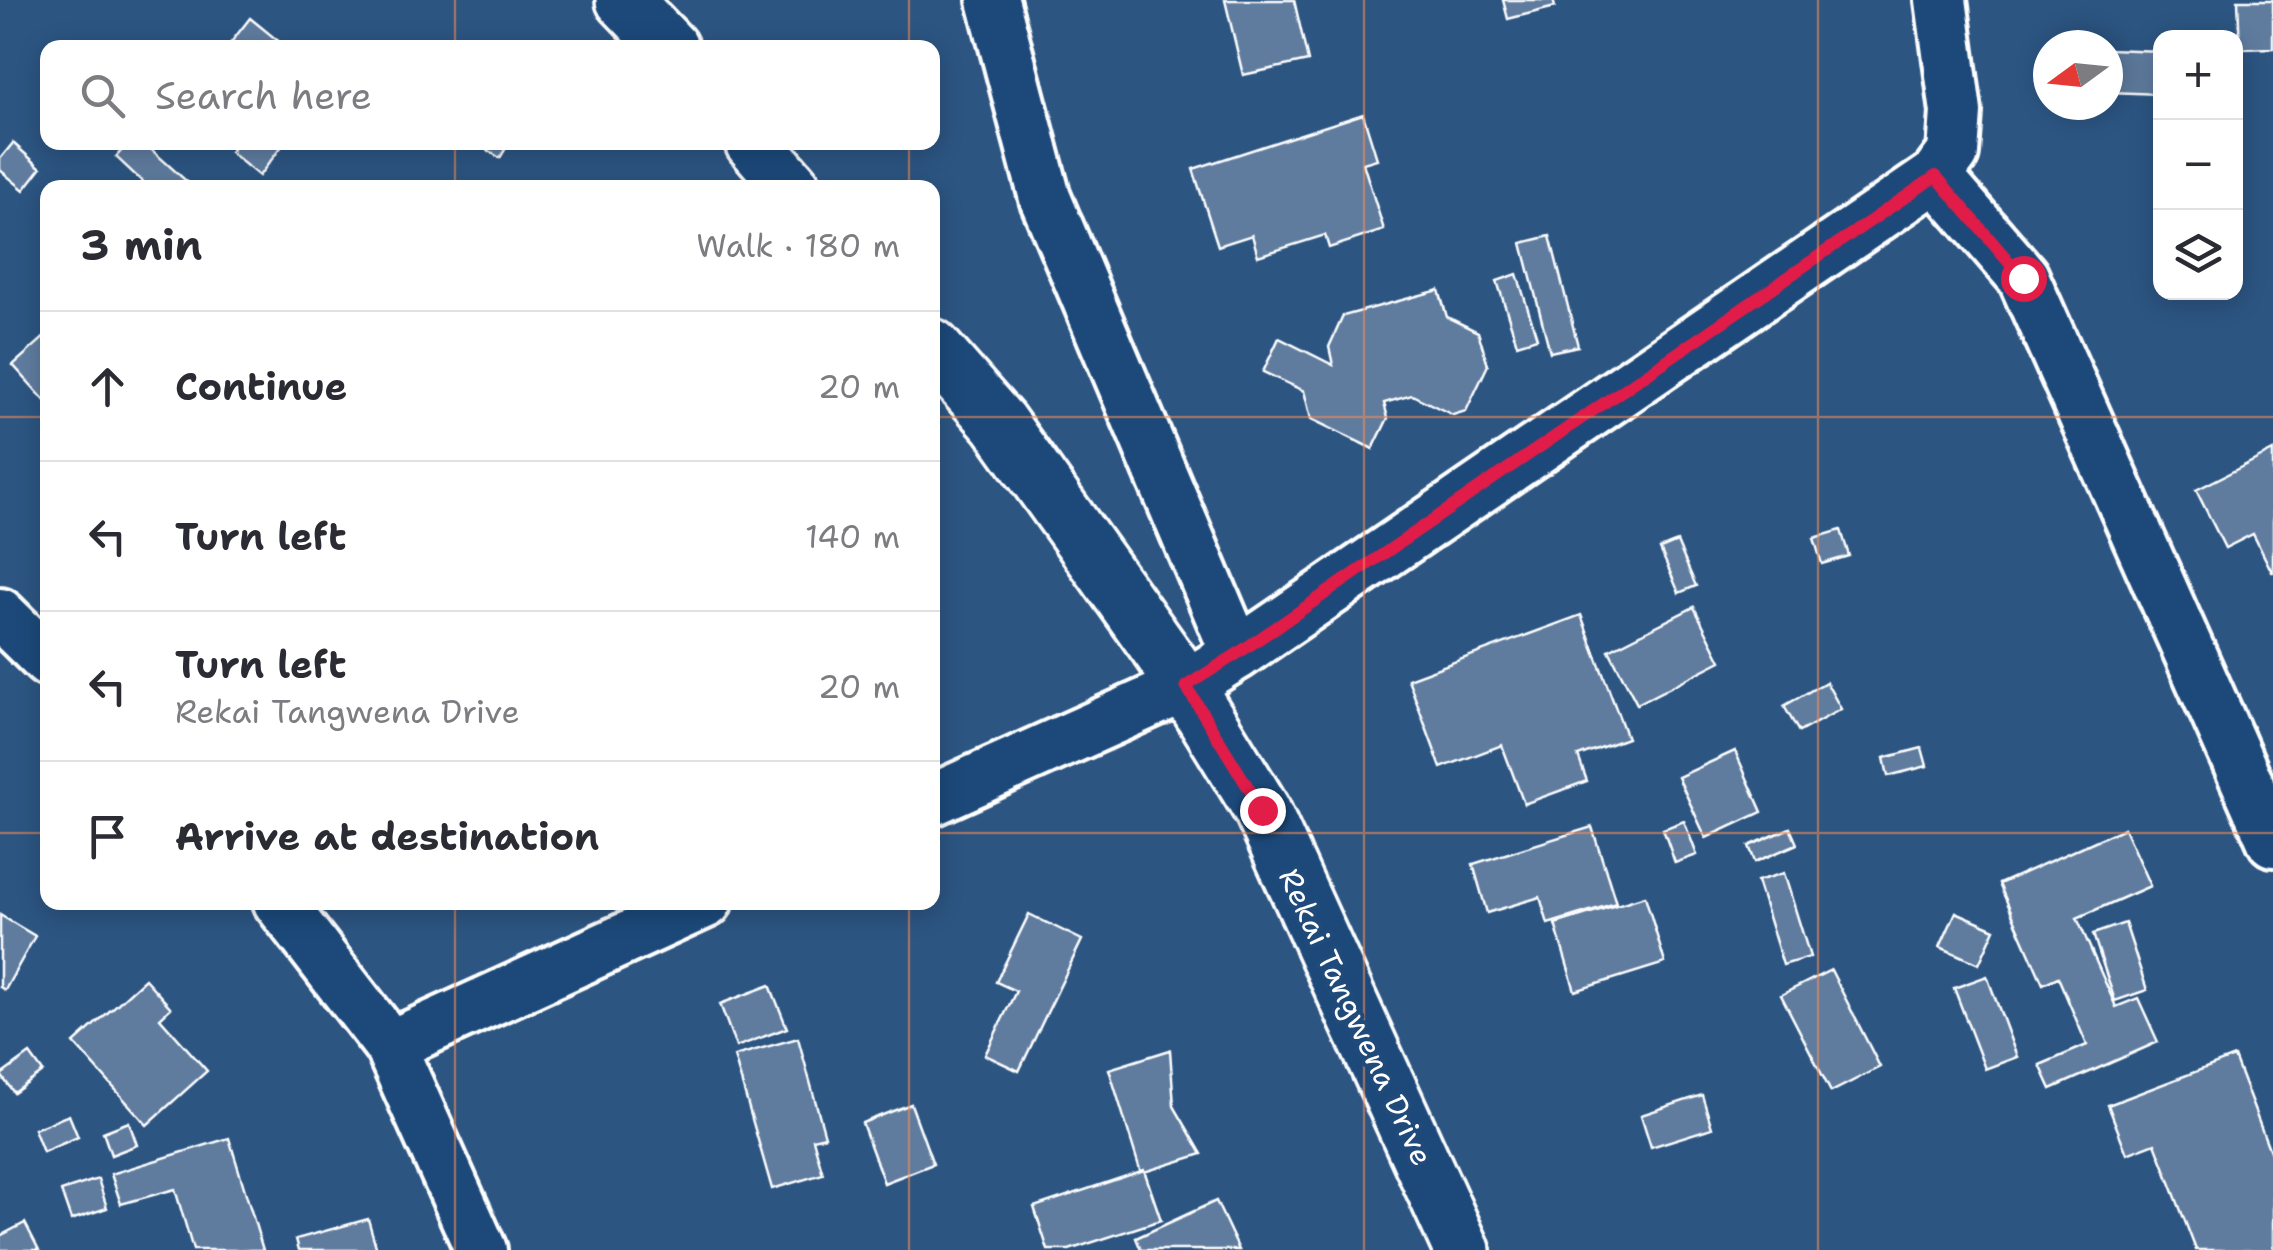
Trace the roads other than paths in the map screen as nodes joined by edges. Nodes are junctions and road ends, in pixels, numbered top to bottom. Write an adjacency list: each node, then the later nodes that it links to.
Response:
1 (624, 0): 4 (street)
2 (993, 0): 11 (street)
3 (1941, 0): 6 (street)
4 (662, 40)
5 (760, 150): 7 (street)
6 (1936, 176): 11 (street); 14 (street)
7 (786, 180)
8 (940, 357): 12 (street, Rekai Tangwena Drive)
9 (0, 614): 10 (street)
10 (40, 654)
11 (1237, 654): 12 (street)
12 (1186, 686): 13 (street); 19 (street, Rekai Tangwena Drive)
13 (940, 796)
14 (2273, 840)
15 (285, 910): 17 (street)
16 (688, 910): 17 (street)
17 (390, 1046): 18 (street)
18 (481, 1250)
19 (1462, 1250)

